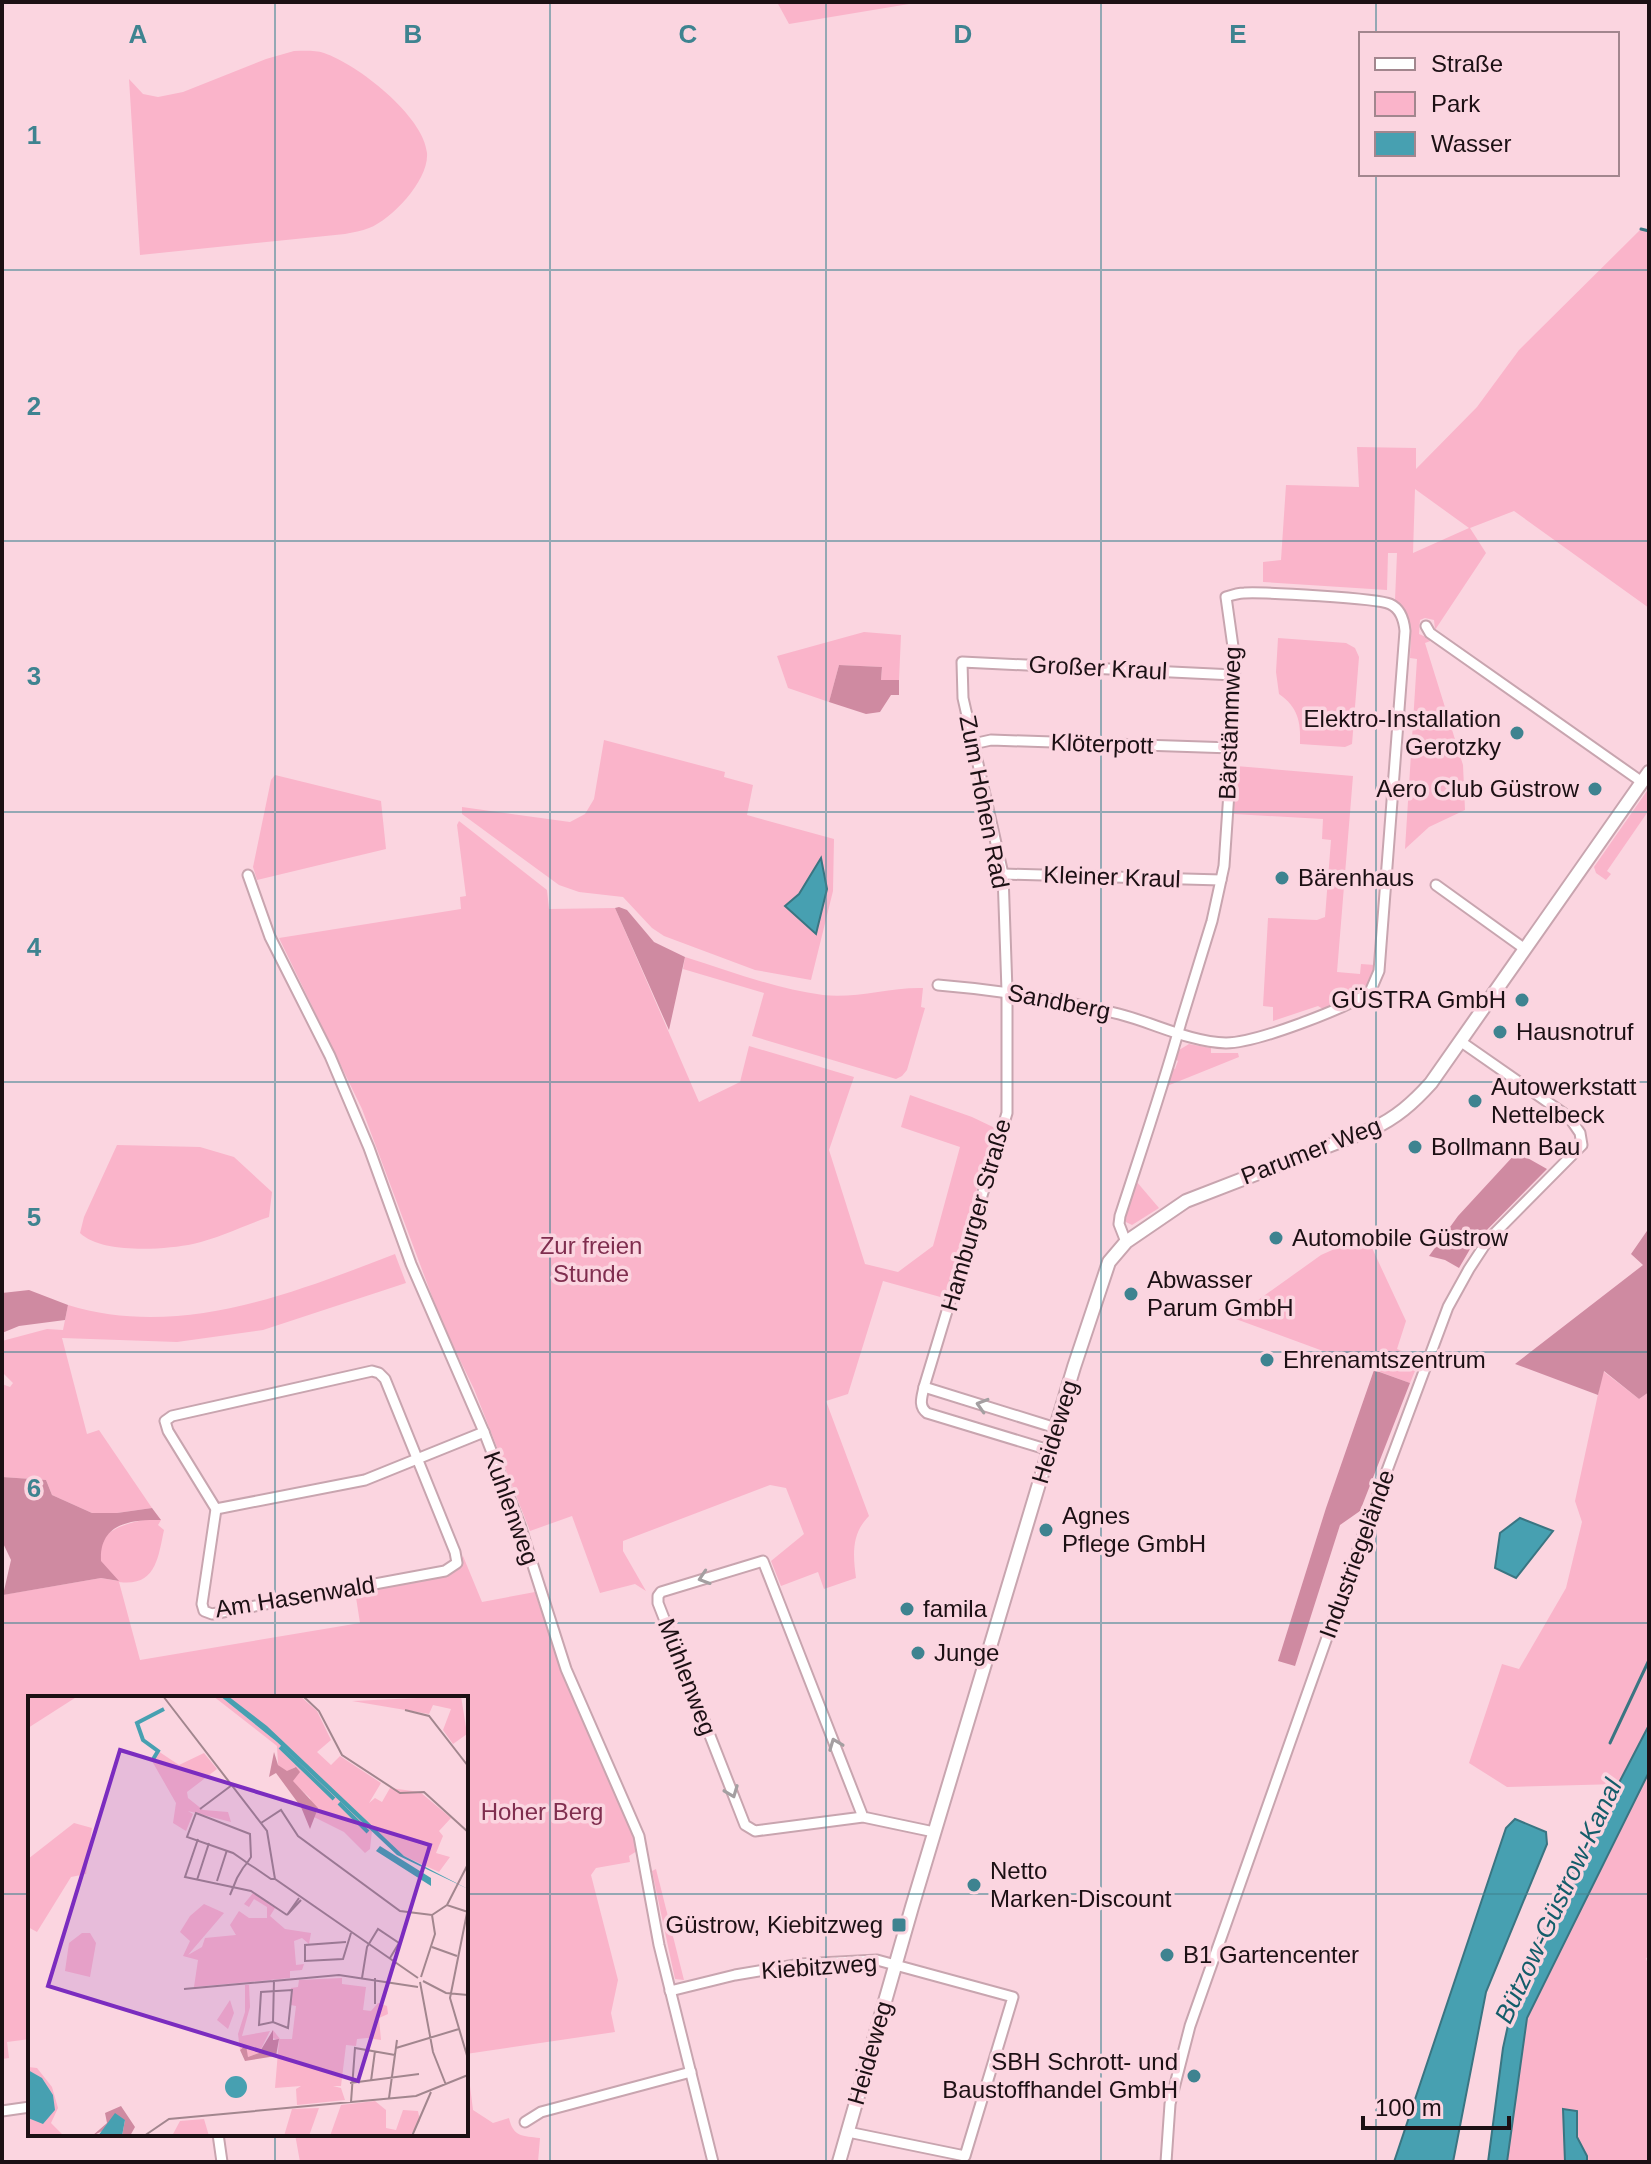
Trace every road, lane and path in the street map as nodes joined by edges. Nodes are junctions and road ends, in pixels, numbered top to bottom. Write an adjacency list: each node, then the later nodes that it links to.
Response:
1 (1426, 626): 6 (street, Parumer Weg)
2 (962, 662): 3 (street, Großer Kraul); 4 (street, Zum Hohen Rad)
3 (1234, 675): 5 (street, Bärstämmweg); 14 (street, Bärstämmweg)
4 (973, 744): 5 (street, Klöterpott); 7 (street, Zum Hohen Rad)
5 (1232, 748): 9 (street, Bärstämmweg)
6 (1646, 777): 11 (street, Parumer Weg)
7 (1003, 874): 9 (street, Kleiner Kraul); 13 (street, Zum Hohen Rad)
8 (248, 875): 19 (street, Kuhlenweg)
9 (1221, 880): 14 (street, Bärstämmweg)
10 (1436, 885): 11 (street)
11 (1525, 949): 15 (street, Parumer Weg)
12 (938, 985): 13 (street, Sandberg)
13 (1007, 991): 14 (street, Sandberg); 17 (street, Hamburger Straße)
14 (1178, 1032): 16 (street)
15 (1460, 1041): 16 (street, Parumer Weg); 36 (street, Industriegelände)
16 (1126, 1242): 18 (street, Heideweg)
17 (924, 1387): 18 (street, one-way to 17); 20 (street)
18 (1056, 1428): 20 (street, Heideweg)
19 (484, 1432): 21 (street); 26 (street, Kuhlenweg)
20 (1049, 1450): 24 (street, Heideweg)
21 (416, 1460): 22 (street); 22 (street, Am Hasenwald); 22 (street, Am Hasenwald)
22 (216, 1509)
23 (863, 1817): 23 (street, Mühlenweg, one-way to 23); 24 (street, Mühlenweg)
24 (934, 1832): 25 (street, Heideweg)
25 (896, 1965): 26 (street, Kiebitzweg); 31 (street, Heideweg); 31 (street, Kiebitzweg)
26 (670, 1991): 27 (street, Kuhlenweg)
27 (691, 2072): 30 (street); 34 (street, Kuhlenweg)
28 (28, 2107): 29 (street)
29 (2, 2111)
30 (525, 2122)
31 (848, 2132): 35 (street, Heideweg)
32 (218, 2136): 33 (street)
33 (222, 2162)
34 (713, 2162)
35 (839, 2162)
36 (1166, 2162)

